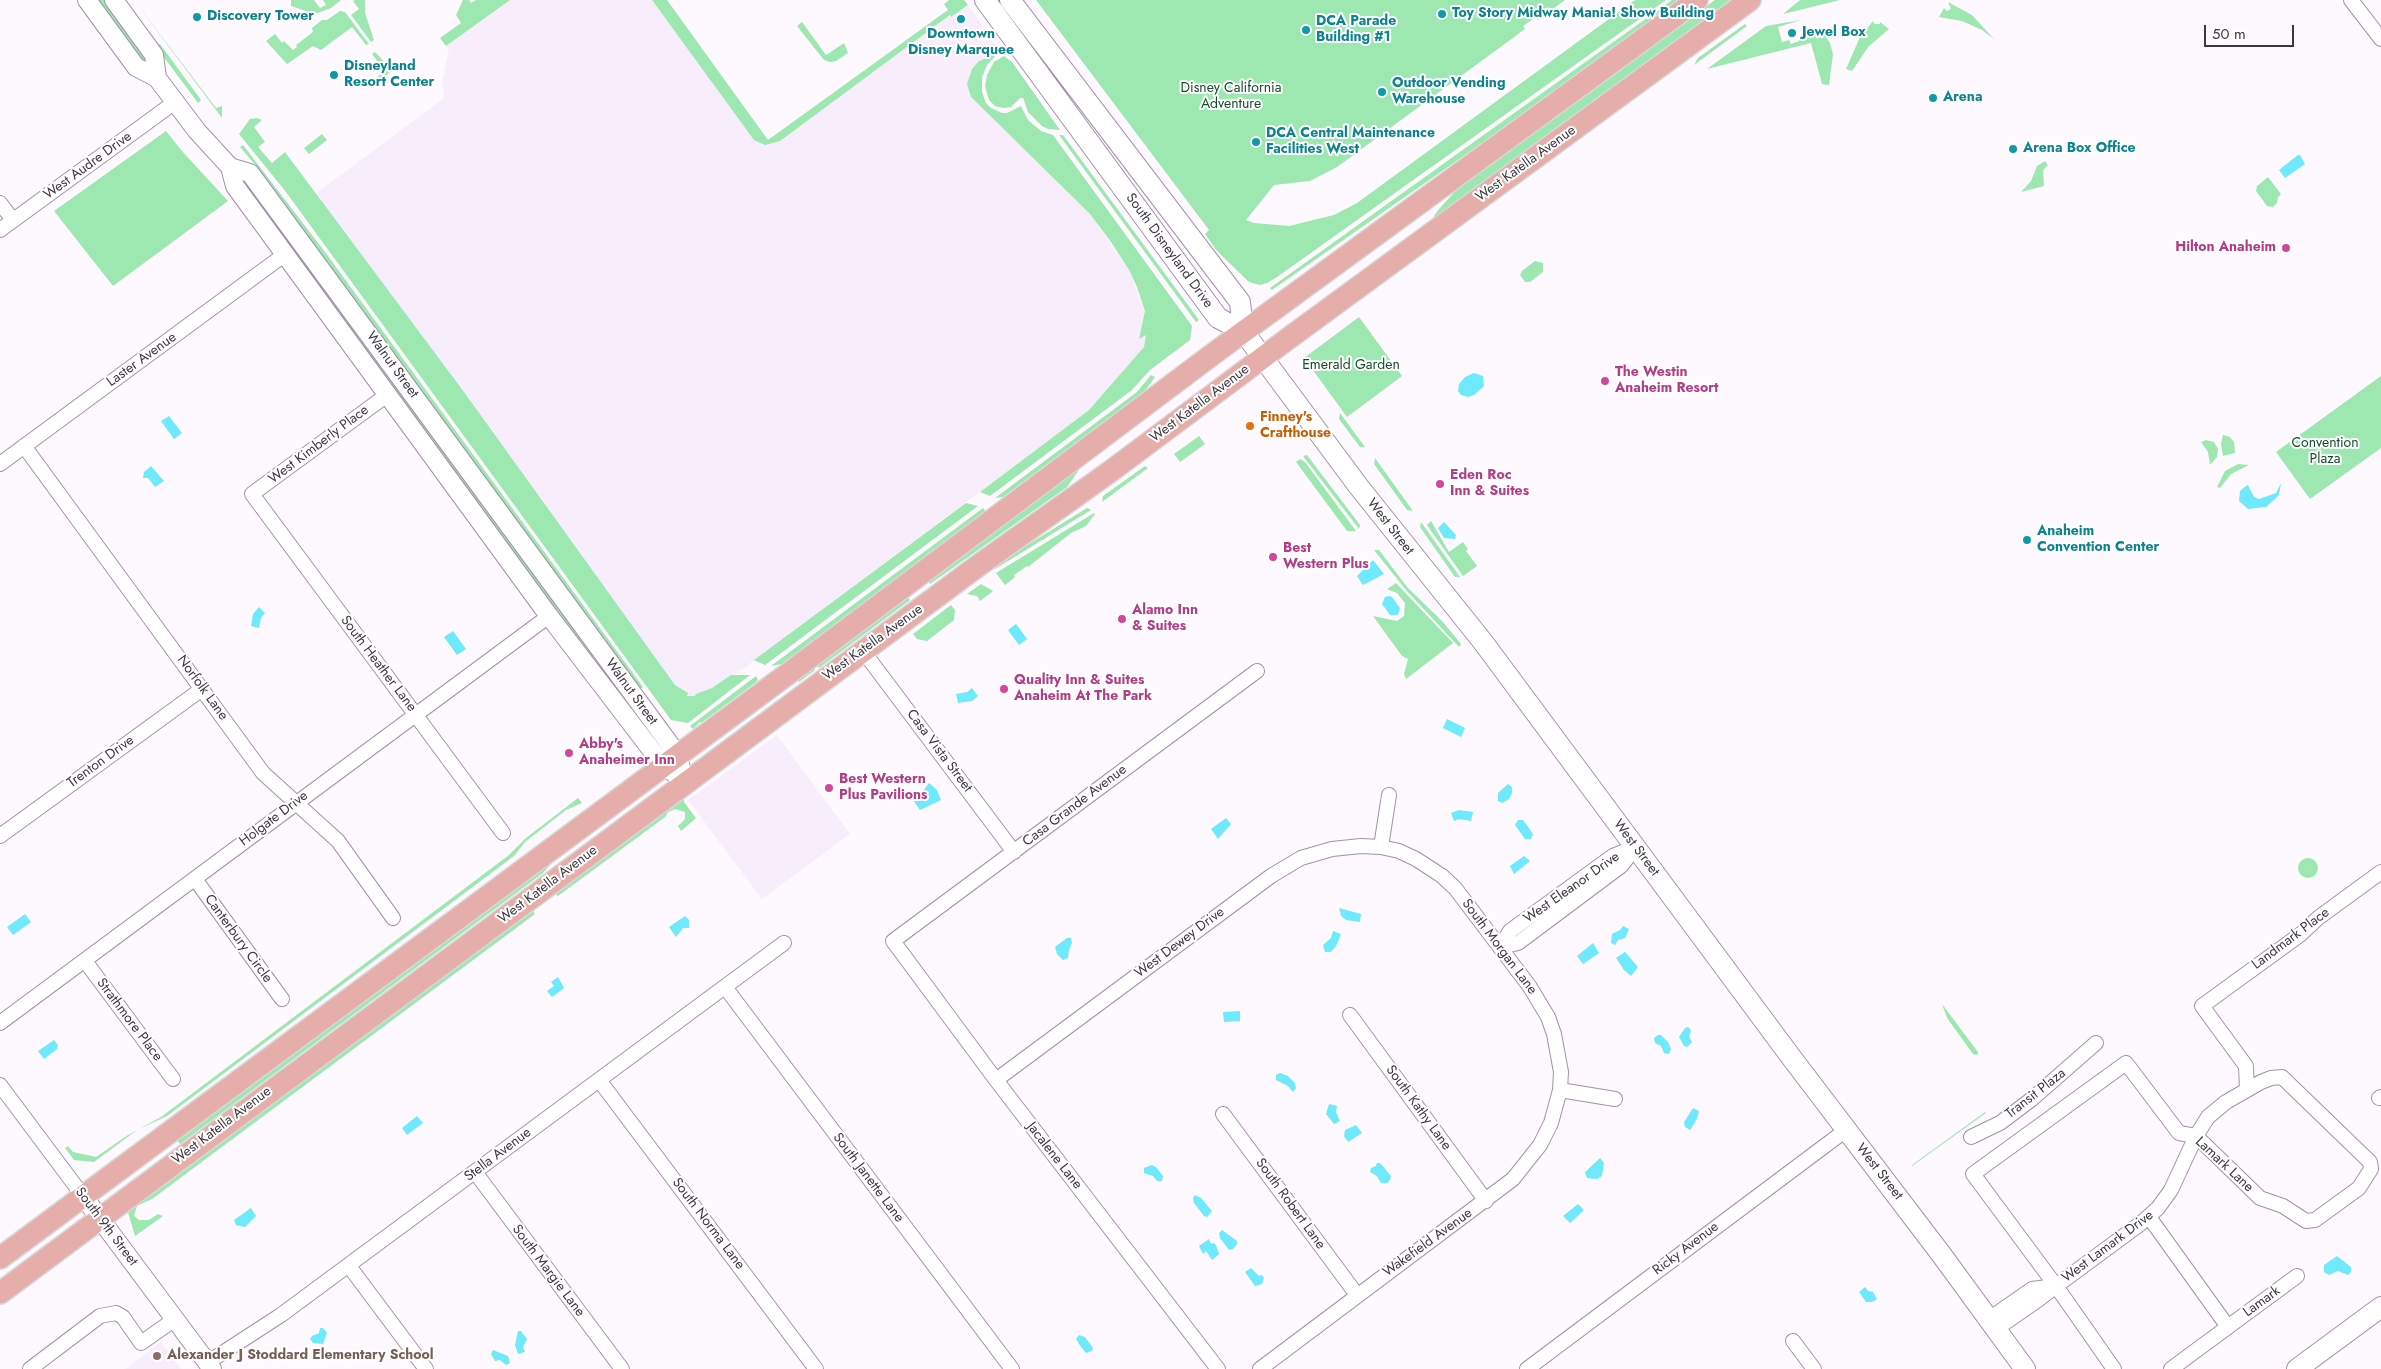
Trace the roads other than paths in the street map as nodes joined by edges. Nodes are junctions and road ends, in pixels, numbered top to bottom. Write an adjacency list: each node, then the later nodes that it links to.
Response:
1 (87, 0): 9 (street, Walnut Street)
2 (114, 0): 9 (street, Walnut Street)
3 (1697, 0): 16 (main road, West Katella Avenue)
4 (1750, 0): 17 (main road, West Katella Avenue)
5 (2352, 0): 8 (street)
6 (1011, 1): 7 (main road); 16 (main road, South Disneyland Drive)
7 (991, 7): 16 (main road, South Disneyland Drive)
8 (2381, 39)
9 (157, 78): 10 (street, Walnut Street)
10 (175, 102): 11 (street, Walnut Street); 13 (street, West Audre Drive)
11 (230, 167): 15 (street, Walnut Street); 27 (street, Walnut Street)
12 (0, 203): 13 (street)
13 (13, 220): 14 (street, West Audre Drive)
14 (0, 230)
15 (284, 255): 18 (street, Walnut Street); 19 (street, Laster Avenue)
16 (1243, 331): 17 (main road, West Street); 27 (main road, West Katella Avenue)
17 (1263, 357): 23 (main road, West Katella Avenue); 34 (main road, West Street)
18 (386, 395): 21 (street, West Kimberly Place); 22 (street, Walnut Street)
19 (24, 446): 20 (street, Laster Avenue); 25 (street, Norfolk Lane)
20 (0, 464)
21 (252, 494): 26 (street, South Heather Lane)
22 (549, 616): 26 (street, Holgate Drive); 27 (street, Walnut Street)
23 (863, 651): 28 (main road, West Katella Avenue); 35 (street, Casa Vista Street)
24 (1257, 671): 35 (street, Casa Grande Avenue)
25 (202, 689): 30 (street, Norfolk Lane); 32 (street, Trenton Drive)
26 (415, 715): 30 (street, Holgate Drive); 31 (street, South Heather Lane)
27 (670, 760): 28 (street, Walnut Street); 60 (main road, West Katella Avenue)
28 (686, 782): 63 (main road, West Katella Avenue)
29 (1389, 794): 33 (street)
30 (296, 803): 37 (street, Holgate Drive); 38 (street, Norfolk Lane)
31 (503, 834)
32 (0, 836)
33 (1381, 847): 41 (street, South Morgan Lane); 50 (street, West Dewey Drive)
34 (1635, 847): 41 (street, West Eleanor Drive); 56 (main road, West Street)
35 (1014, 852): 39 (street, Casa Grande Avenue)
36 (2381, 872): 53 (street, Landmark Place)
37 (195, 879): 42 (street, Holgate Drive); 44 (street, Canterbury Circle)
38 (393, 918)
39 (893, 942): 50 (street, Jacalene Lane)
40 (784, 943): 43 (street, Stella Avenue)
41 (1500, 948): 52 (street, South Morgan Lane)
42 (85, 961): 46 (street, Holgate Drive); 48 (street, Strathmore Place)
43 (724, 987): 49 (street, Stella Avenue); 80 (street, South Janette Lane)
44 (282, 999)
45 (1350, 1015): 61 (street, South Kathy Lane)
46 (0, 1023)
47 (2096, 1043): 58 (street, Transit Plaza)
48 (173, 1080)
49 (599, 1080): 59 (street, Stella Avenue); 79 (street, South Norma Lane)
50 (996, 1080): 81 (street, Jacalene Lane)
51 (0, 1085): 60 (street, South 9th Street)
52 (1560, 1090): 54 (street); 61 (street, Wakefield Avenue)
53 (2247, 1090): 57 (street, West Lamark Drive); 57 (street, Lamark Lane)
54 (1615, 1100)
55 (1223, 1114): 69 (street, South Robert Lane)
56 (1846, 1130): 72 (main road, West Street); 83 (street, Ricky Avenue)
57 (2196, 1136): 62 (street, West Lamark Drive); 67 (street, Lamark Lane)
58 (1971, 1137)
59 (475, 1172): 65 (street, Stella Avenue); 78 (street, South Margie Lane)
60 (83, 1196): 63 (street, South 9th Street); 64 (main road, West Katella Avenue)
61 (1486, 1201): 69 (street, Wakefield Avenue)
62 (2149, 1216): 67 (street, West Lamark Drive); 73 (street)
63 (99, 1218): 68 (main road, West Katella Avenue); 71 (street, South 9th Street)
64 (0, 1258)
65 (348, 1266): 75 (street, Stella Avenue); 77 (street)
66 (2297, 1276): 73 (street, Lamark)
67 (2056, 1286): 72 (street, West Lamark Drive); 86 (street)
68 (0, 1293)
69 (1357, 1295): 82 (street, Wakefield Avenue)
70 (2381, 1307): 88 (main road)
71 (174, 1319): 75 (street, South 9th Street); 76 (street)
72 (1993, 1324): 85 (main road, West Street)
73 (2228, 1327): 87 (street, Lamark)
74 (1793, 1341): 84 (street)
75 (210, 1366)
76 (30, 1369)
77 (426, 1369)
78 (622, 1369)
79 (816, 1369)
80 (1012, 1369)
81 (1218, 1369)
82 (1260, 1369)
83 (1527, 1369)
84 (1814, 1369)
85 (2024, 1369)
86 (2114, 1369)
87 (2171, 1369)
88 (2297, 1369)

